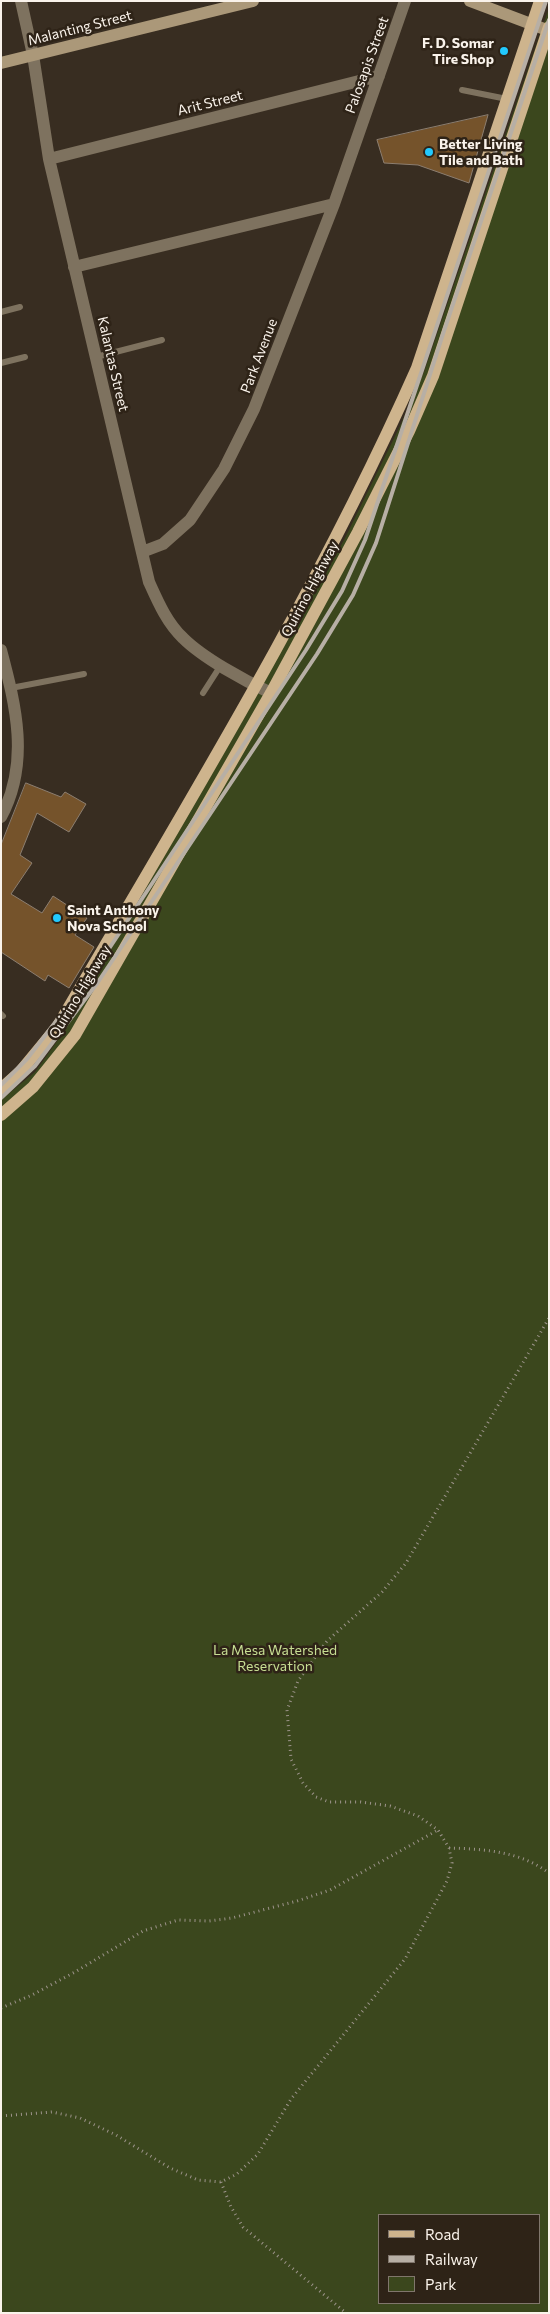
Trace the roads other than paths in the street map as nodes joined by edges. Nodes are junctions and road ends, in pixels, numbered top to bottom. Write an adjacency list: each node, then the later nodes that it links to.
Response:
1 (21, 1): 8 (street, Kalantas Street)
2 (253, 1): 8 (street, Malanting Street)
3 (406, 1): 10 (street, Palosapis Street)
4 (470, 1): 6 (street)
5 (540, 1): 6 (main road, Quirino Highway)
6 (531, 24): 7 (street); 12 (main road, Quirino Highway)
7 (548, 28): 16 (main road, Quirino Highway)
8 (33, 55): 9 (street, Malanting Street); 14 (street, Kalantas Street)
9 (1, 64)
10 (379, 76): 13 (street, Palosapis Street); 14 (street, Arit Street)
11 (462, 90): 12 (lane)
12 (507, 99): 15 (main road, Quirino Highway)
13 (356, 139): 17 (street, Park Avenue)
14 (49, 159): 18 (street, Kalantas Street)
15 (479, 185): 16 (main road); 29 (main road, Quirino Highway)
16 (493, 190): 32 (main road, Quirino Highway)
17 (334, 204): 18 (street); 25 (street, Park Avenue)
18 (74, 267): 23 (street, Kalantas Street)
19 (20, 307): 20 (lane)
20 (1, 312)
21 (162, 340): 23 (lane)
22 (26, 357): 24 (lane)
23 (96, 357): 25 (street, Kalantas Street)
24 (1, 363)
25 (142, 552): 27 (street, Kalantas Street)
26 (1, 650): 30 (street)
27 (222, 665): 29 (street, Kalantas Street); 31 (lane)
28 (84, 674): 30 (lane)
29 (256, 686): 32 (street, Kalantas Street); 34 (main road, Quirino Highway)
30 (11, 688): 33 (street)
31 (203, 693)
32 (271, 693): 35 (main road, Quirino Highway)
33 (1, 817)
34 (1, 1089)
35 (1, 1115)

